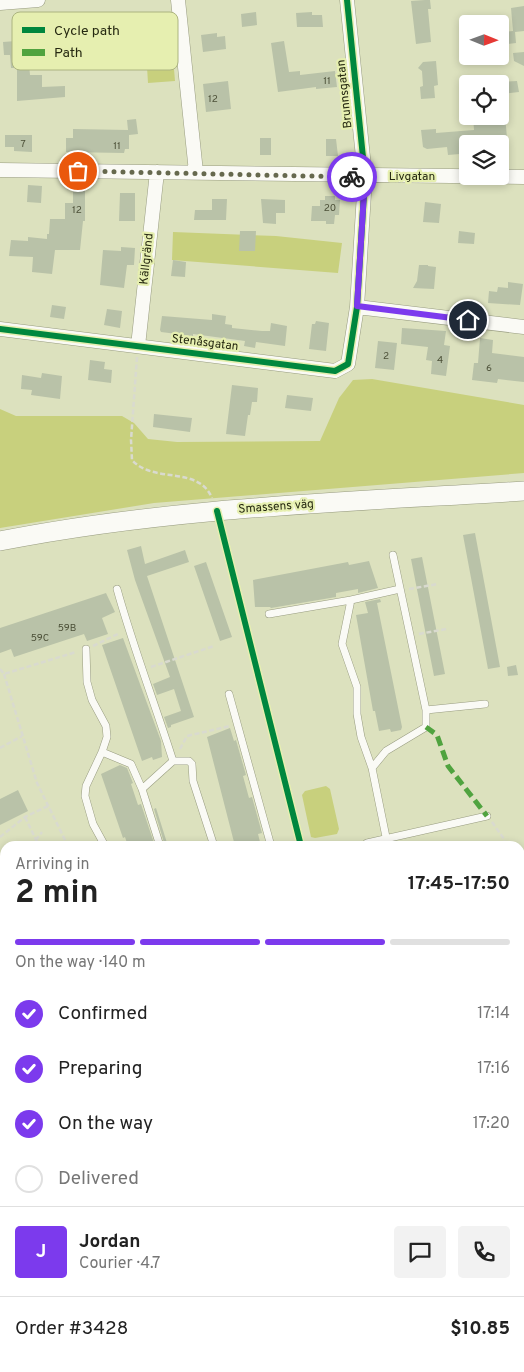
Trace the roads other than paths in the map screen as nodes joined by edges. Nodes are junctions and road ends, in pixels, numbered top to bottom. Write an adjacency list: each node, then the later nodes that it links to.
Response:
1 (38, 0): 4 (street)
2 (178, 0): 7 (street)
3 (347, 0): 8 (street, Brunnsgatan)
4 (0, 3)
5 (0, 170): 6 (street, Livgatan)
6 (157, 172): 7 (street, Livgatan); 13 (street, Källgränd)
7 (196, 172): 8 (street, Livgatan)
8 (365, 177): 9 (street, Livgatan); 10 (street, Brunnsgatan)
9 (524, 177)
10 (357, 306): 11 (street); 13 (street, Stenåsgatan)
11 (524, 327)
12 (0, 329): 13 (street, Stenåsgatan)
13 (138, 346)
14 (524, 491): 15 (street, Smassens väg)
15 (0, 541)
16 (393, 555): 18 (lane)
17 (117, 589): 26 (lane)
18 (400, 589): 19 (lane); 24 (lane)
19 (351, 600): 20 (lane); 27 (lane)
20 (269, 614)
21 (86, 649): 25 (lane)
22 (229, 694): 34 (lane)
23 (485, 704): 24 (lane)
24 (426, 710): 27 (lane)
25 (102, 752): 28 (lane); 31 (lane)
26 (173, 761): 28 (lane); 33 (lane)
27 (372, 768): 30 (lane)
28 (142, 789): 32 (lane)
29 (487, 816): 30 (lane)
30 (386, 837): 35 (lane)
31 (102, 841)
32 (158, 841)
33 (212, 841)
34 (270, 841)
35 (374, 841)

